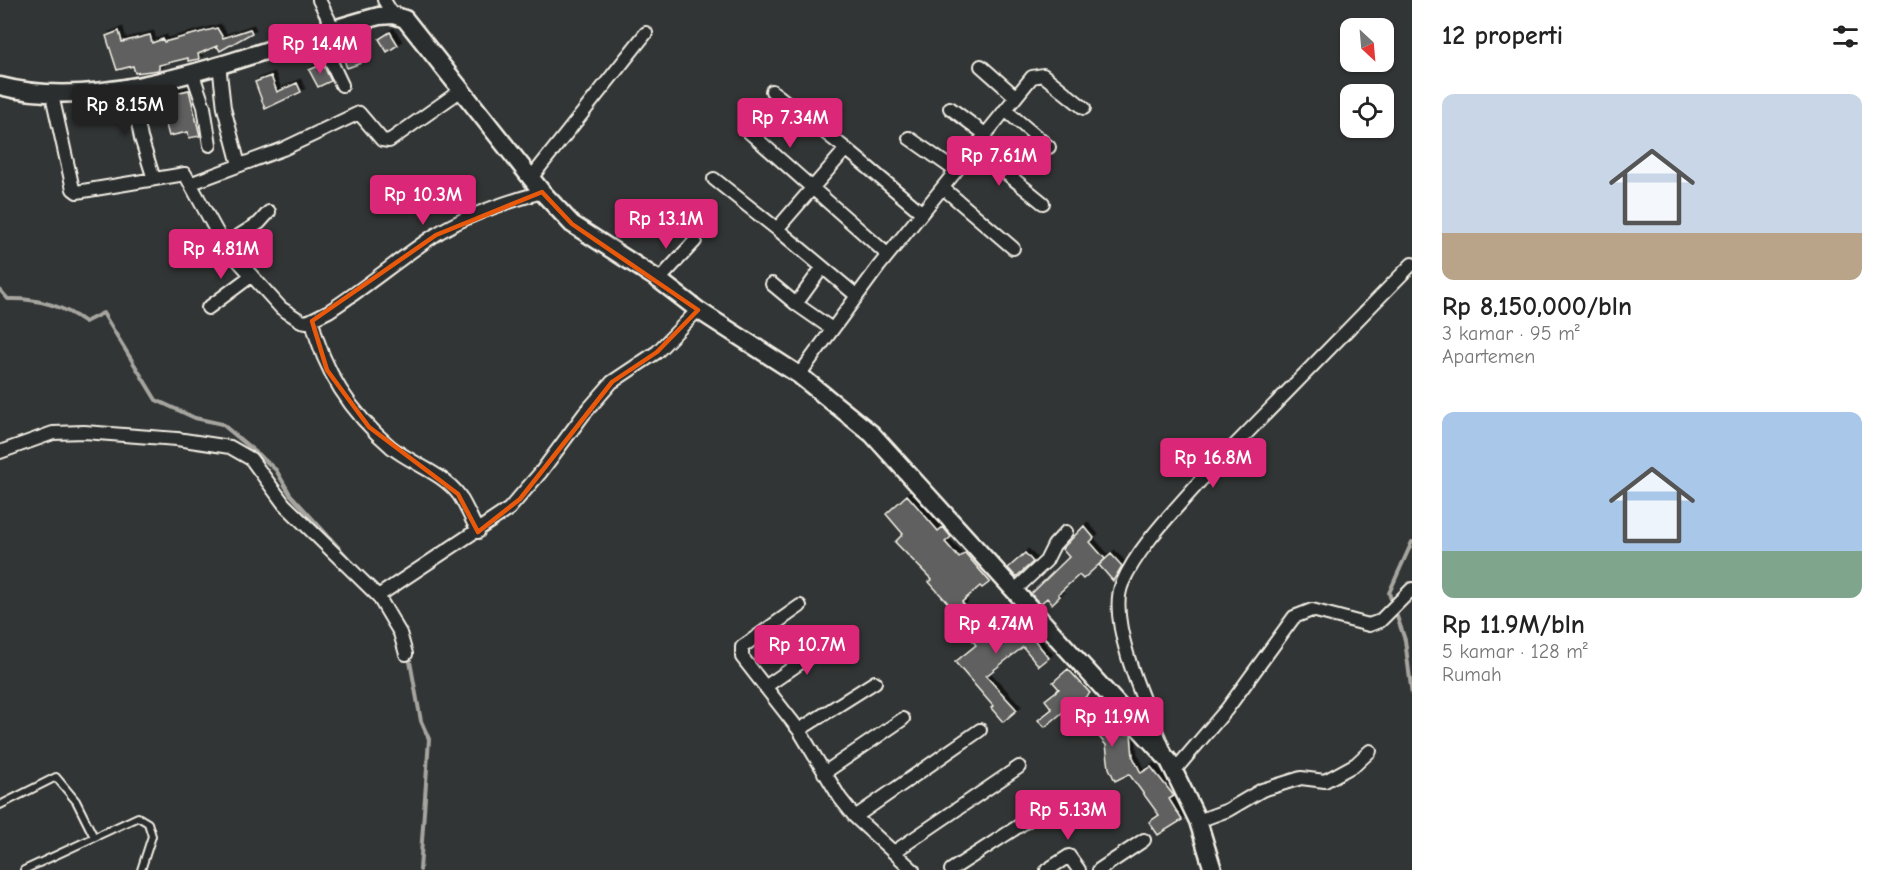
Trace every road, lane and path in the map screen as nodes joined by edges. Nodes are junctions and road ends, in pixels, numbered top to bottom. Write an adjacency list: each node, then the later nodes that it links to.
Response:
1 (319, 0): 3 (street)
2 (389, 7): 3 (street); 11 (street)
3 (325, 31): 5 (street); 9 (street)
4 (646, 33): 28 (street)
5 (219, 64): 7 (street); 25 (street)
6 (981, 66): 14 (street)
7 (192, 72): 8 (street); 21 (street)
8 (130, 85): 13 (street); 27 (street)
9 (342, 85)
10 (0, 86): 13 (street)
11 (460, 91): 25 (street); 28 (street)
12 (772, 91): 24 (street)
13 (52, 95): 27 (street)
14 (1016, 97): 16 (street); 17 (street)
15 (950, 108): 19 (street)
16 (1084, 108)
17 (1005, 110): 19 (street); 23 (street)
18 (749, 132): 31 (street)
19 (985, 134): 22 (street)
20 (909, 138): 26 (street)
21 (210, 146)
22 (974, 147): 26 (street); 34 (street)
23 (1049, 147)
24 (846, 149): 31 (street); 36 (street)
25 (239, 165): 30 (street)
26 (956, 171): 32 (street)
27 (154, 178): 30 (street)
28 (531, 178): 33 (street)
29 (714, 179): 37 (street)
30 (192, 183): 39 (street)
31 (812, 187): 37 (street); 41 (street)
32 (944, 188): 36 (street); 40 (street)
33 (542, 192): 45 (street); 51 (street)
34 (1043, 203)
35 (269, 212): 39 (street)
36 (921, 212): 41 (street)
37 (777, 230): 43 (street)
38 (695, 241): 45 (street)
39 (224, 245): 44 (street)
40 (1013, 248)
41 (888, 255): 47 (street)
42 (1412, 264): 69 (street)
43 (822, 268): 47 (street); 48 (street)
44 (251, 276): 49 (street); 51 (street)
45 (659, 280): 50 (street)
46 (772, 284): 48 (street)
47 (857, 296): 52 (street)
48 (796, 304): 52 (street)
49 (208, 308)
50 (698, 310): 53 (street); 55 (street)
51 (312, 321): 55 (street)
52 (832, 329): 53 (street)
53 (799, 375): 58 (street)
54 (0, 452): 59 (street)
55 (478, 532): 59 (street)
56 (1066, 532): 58 (street)
57 (1412, 589): 69 (street)
58 (1015, 590): 69 (street)
59 (378, 596): 62 (street)
60 (800, 606): 64 (street)
61 (833, 640): 64 (street)
62 (406, 654)
63 (875, 682): 66 (street)
64 (765, 687): 66 (street)
65 (903, 719): 71 (street)
66 (799, 730): 71 (street)
67 (980, 730): 74 (street)
68 (1370, 751): 75 (street)
69 (1172, 765): 75 (street)
70 (1019, 767): 78 (street)
71 (824, 773): 74 (street)
72 (0, 805): 76 (lane)
73 (1042, 811): 82 (street)
74 (855, 817): 78 (street)
75 (1198, 821): 86 (street)
76 (94, 837): 79 (lane); 80 (lane)
77 (1144, 840): 85 (street)
78 (894, 852): 81 (street)
79 (24, 870)
80 (141, 870)
81 (913, 870)
82 (951, 870)
83 (1047, 870): 84 (street)
84 (1079, 870)
85 (1099, 870)
86 (1213, 870)

